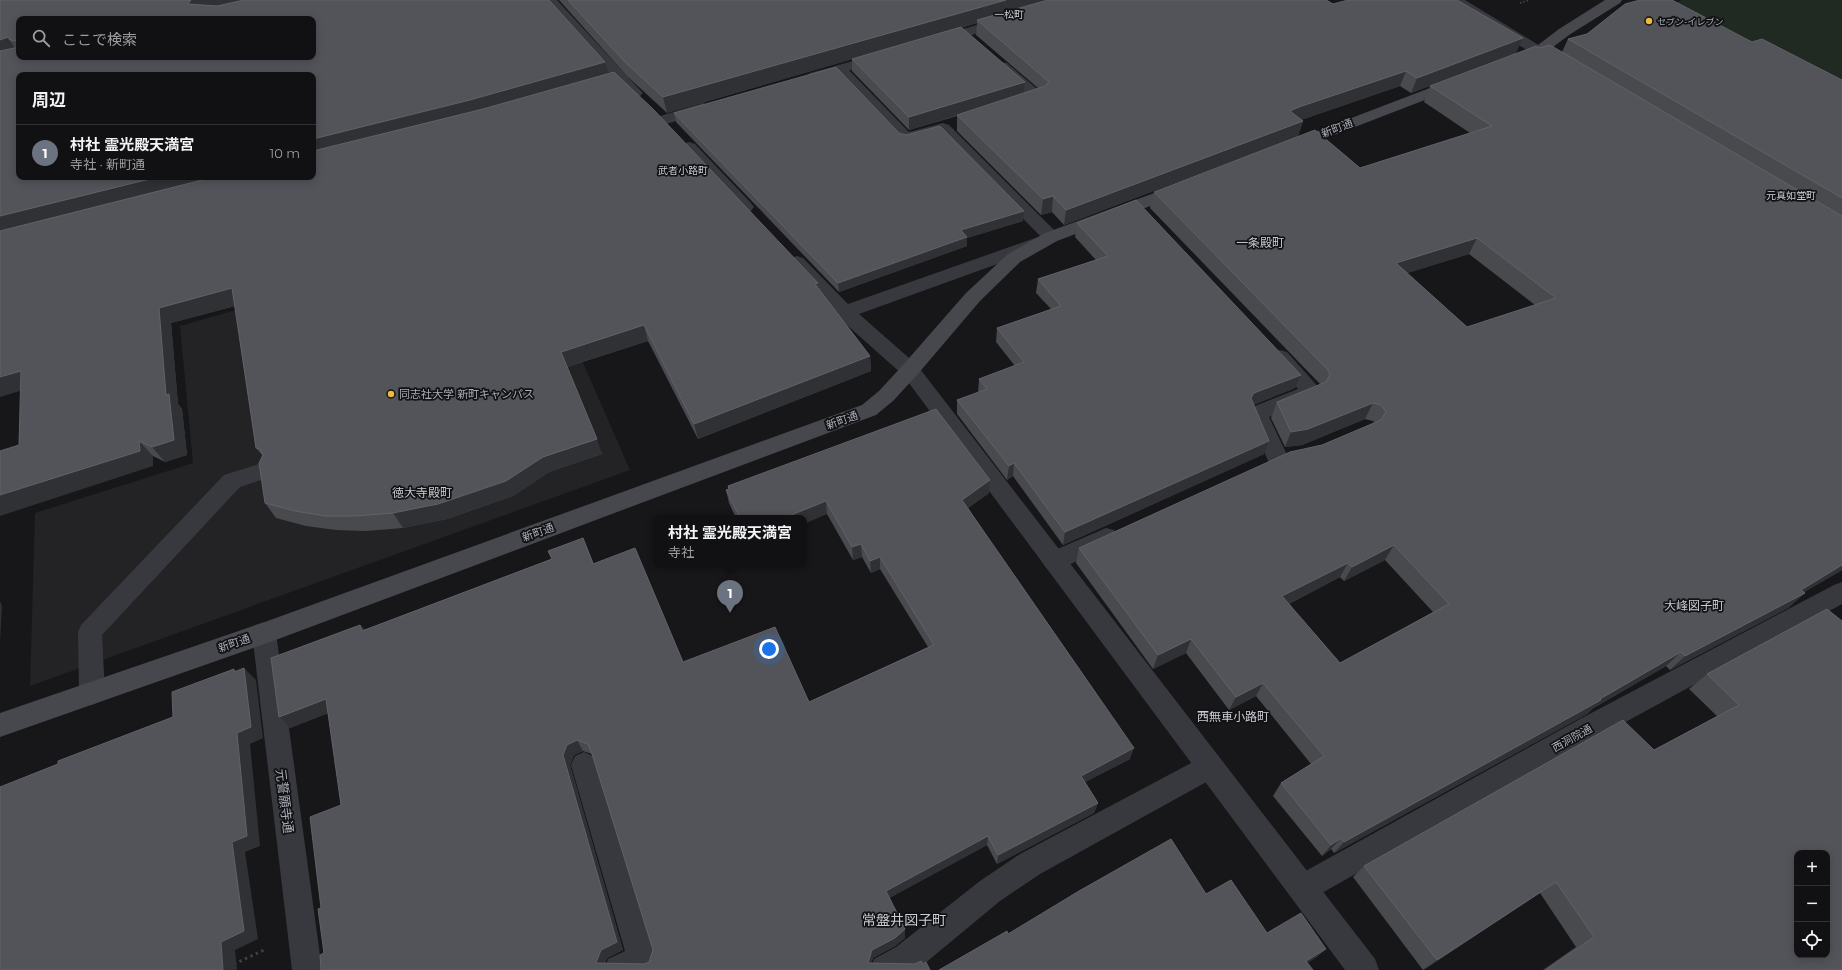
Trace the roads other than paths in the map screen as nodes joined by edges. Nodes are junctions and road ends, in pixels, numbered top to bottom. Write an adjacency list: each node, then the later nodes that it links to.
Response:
1 (549, 0): 16 (street)
2 (1455, 0): 6 (street)
3 (1615, 0): 6 (street)
4 (1020, 16): 5 (street)
5 (927, 44)
6 (1539, 51): 9 (street); 11 (street)
7 (898, 52): 10 (street)
8 (992, 58): 15 (street)
9 (1502, 65)
10 (840, 69): 13 (street); 20 (street)
11 (1569, 69)
12 (1473, 76): 17 (street, 新町通)
13 (802, 80)
14 (719, 104): 16 (street)
15 (1009, 107)
16 (663, 120): 19 (street)
17 (1275, 152)
18 (1194, 183): 20 (street, 新町通)
19 (755, 218)
20 (1046, 240): 22 (street); 24 (street, 新町通)
21 (786, 251): 22 (street)
22 (845, 312): 24 (street)
23 (1269, 346): 26 (street)
24 (910, 370): 30 (street); 32 (street, 新町通)
25 (1299, 454): 26 (street)
26 (1278, 459): 27 (street)
27 (1257, 469)
28 (262, 471): 33 (street)
29 (1126, 528): 30 (street)
30 (1054, 561): 36 (street)
31 (1842, 592): 37 (street, 西洞院通)
32 (264, 633): 33 (street, 新町通); 38 (street, 元誓願寺通)
33 (92, 694): 34 (street, 新町通)
34 (0, 725)
35 (584, 765): 39 (street)
36 (1210, 766): 37 (street); 40 (street)
37 (1303, 888): 41 (street)
38 (307, 970)
39 (619, 970)
40 (885, 970)
41 (1364, 970)

